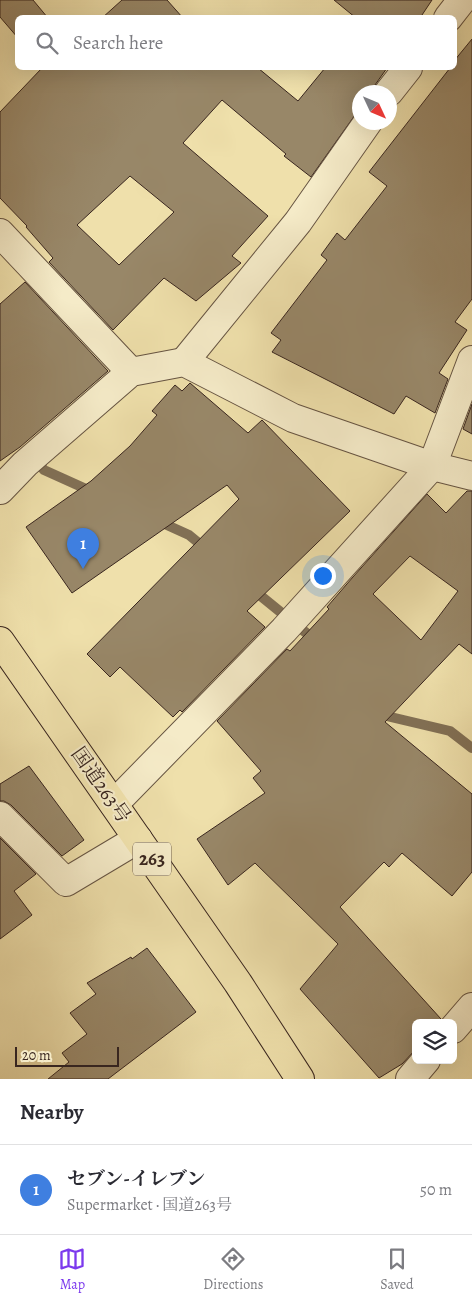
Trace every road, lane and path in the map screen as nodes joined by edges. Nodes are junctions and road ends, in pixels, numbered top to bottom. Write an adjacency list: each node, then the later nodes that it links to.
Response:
1 (462, 0): 2 (street)
2 (450, 15)
3 (406, 70): 4 (street)
4 (395, 85)
5 (362, 130): 8 (street)
6 (0, 233): 9 (street)
7 (472, 360): 10 (street)
8 (184, 362): 9 (street); 10 (street)
9 (131, 372): 12 (street)
10 (432, 466): 11 (street); 14 (street)
11 (472, 476)
12 (0, 490)
13 (0, 641): 14 (highway, 国道263号 / 263)
14 (114, 804): 16 (highway, 国道263号 / 263)
15 (0, 816): 16 (street)
16 (138, 838): 20 (highway, 国道263号 / 263)
17 (472, 1007): 18 (street)
18 (457, 1024)
19 (423, 1064): 21 (street)
20 (300, 1079)
21 (410, 1079)

